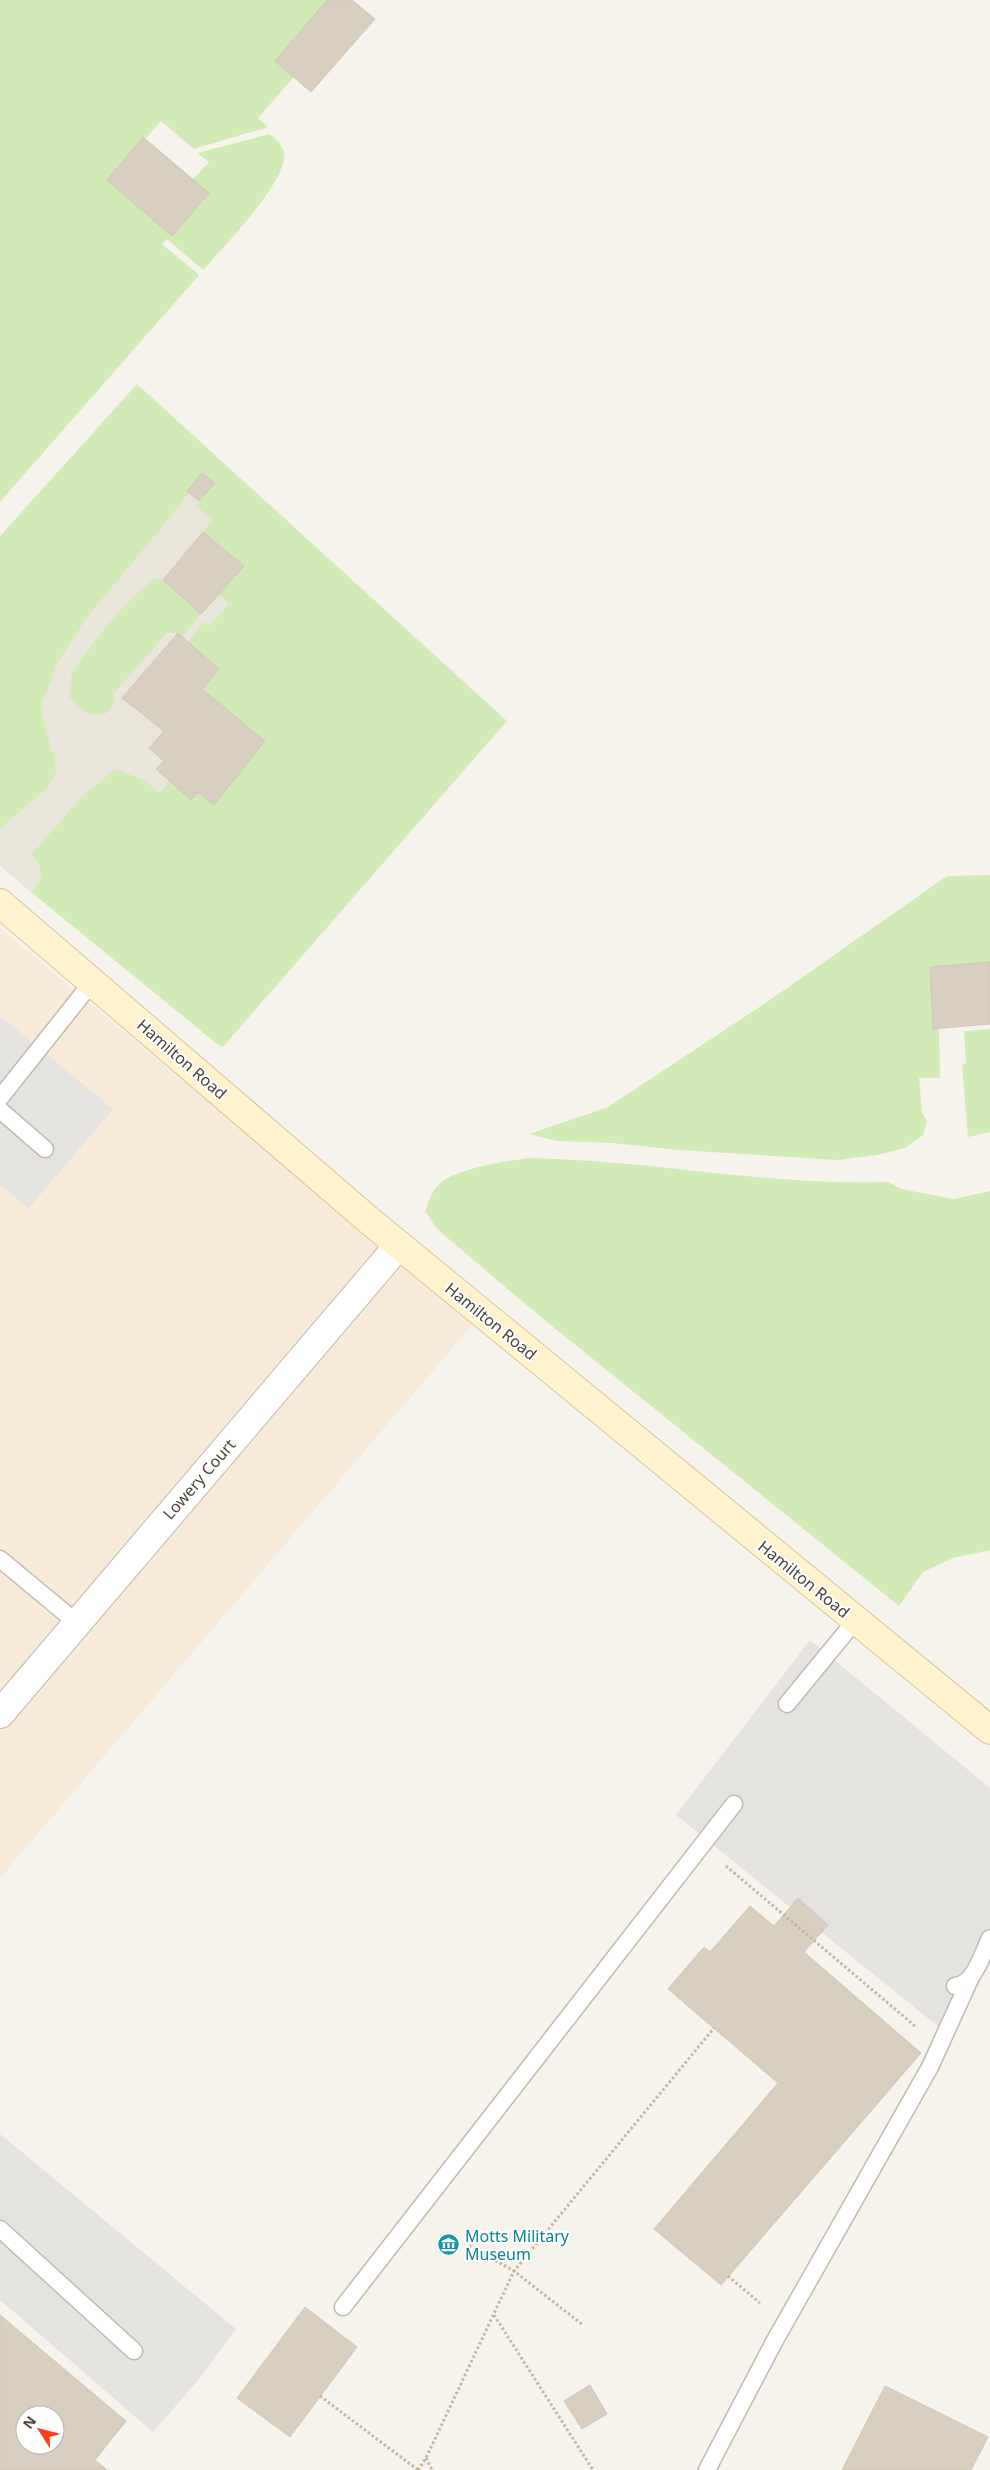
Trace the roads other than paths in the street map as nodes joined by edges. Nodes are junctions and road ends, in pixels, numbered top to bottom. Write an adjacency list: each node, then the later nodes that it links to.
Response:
1 (0, 903): 2 (main road, Hamilton Road)
2 (93, 981): 3 (lane); 6 (main road, Hamilton Road)
3 (0, 1098)
4 (0, 1110): 5 (lane)
5 (45, 1149)
6 (399, 1245): 8 (main road, Hamilton Road); 9 (street, Lowery Court)
7 (0, 1559): 9 (lane)
8 (855, 1621): 10 (lane); 12 (main road, Hamilton Road)
9 (77, 1623): 11 (street, Lowery Court)
10 (788, 1704)
11 (0, 1714)
12 (990, 1730)
13 (734, 1804): 18 (lane)
14 (990, 1938): 15 (lane)
15 (971, 1977): 16 (lane); 20 (lane)
16 (955, 1986)
17 (0, 2229): 19 (lane)
18 (343, 2307)
19 (134, 2351)
20 (706, 2470)

